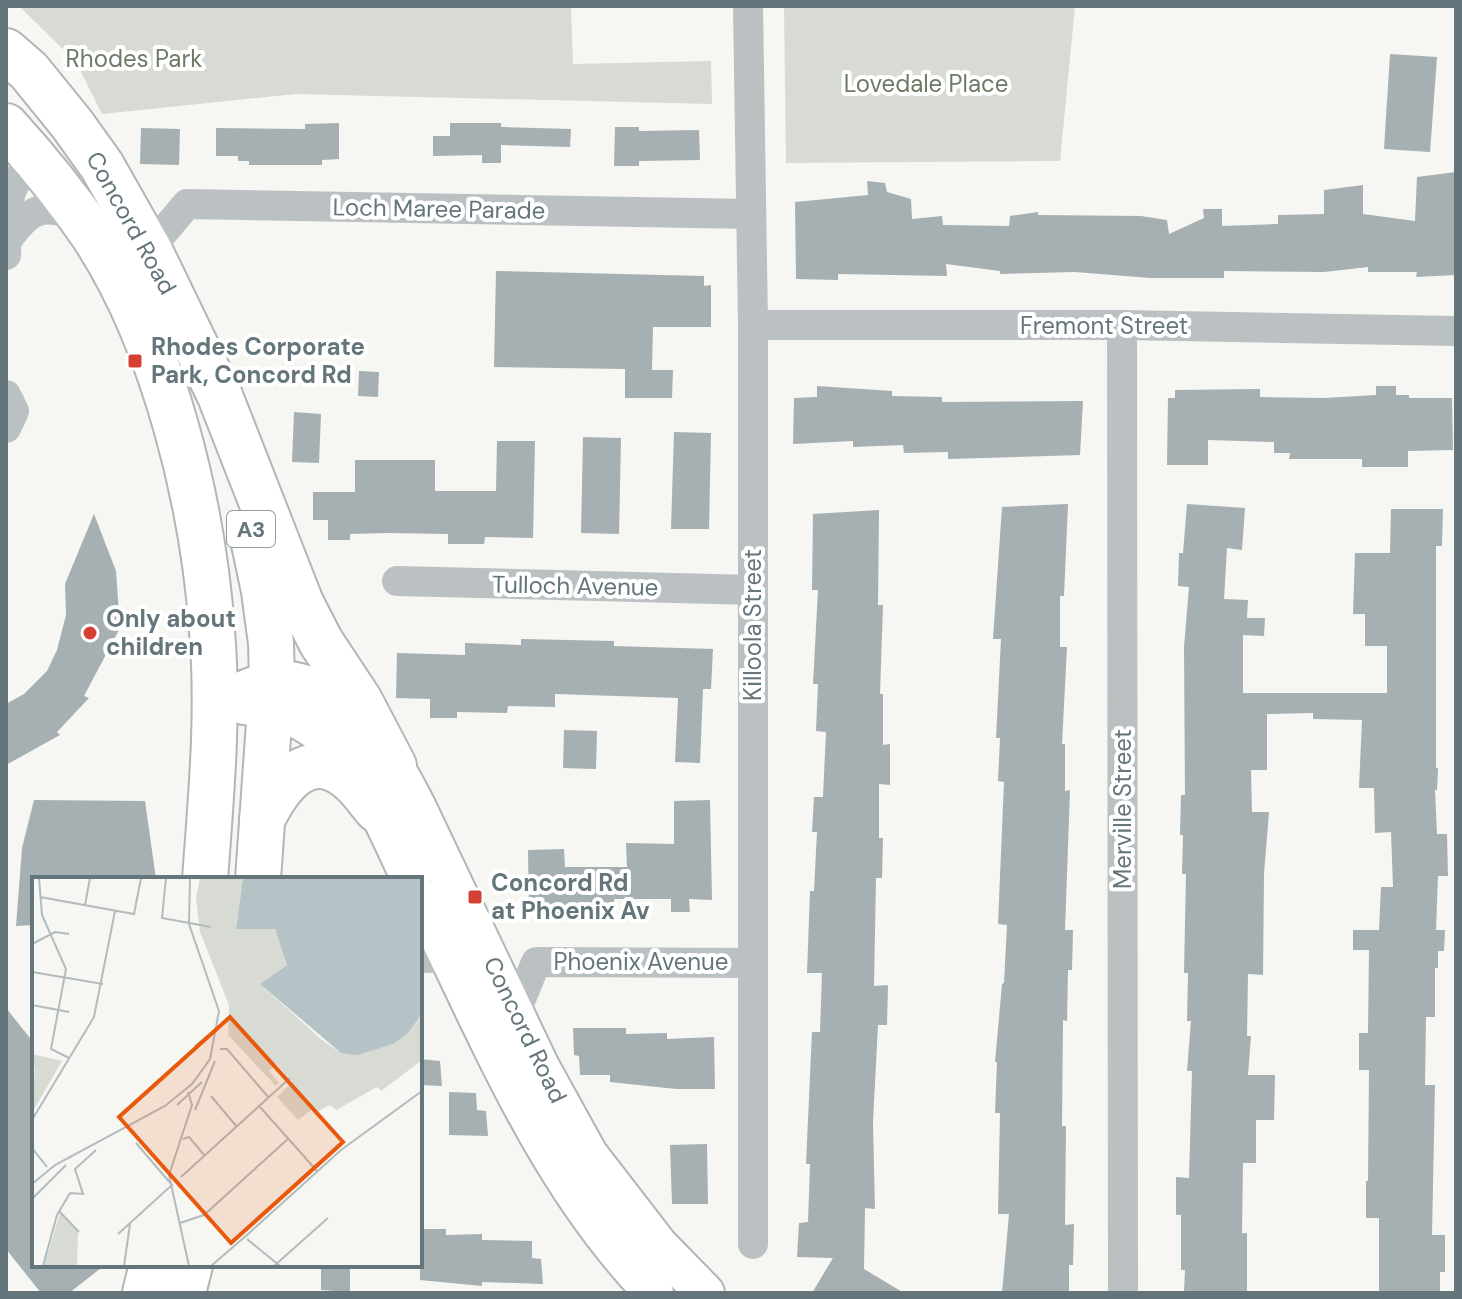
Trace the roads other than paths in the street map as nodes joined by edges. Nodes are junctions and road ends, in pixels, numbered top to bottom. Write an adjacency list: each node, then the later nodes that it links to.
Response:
1 (748, 6): 5 (street, Killoola Street)
2 (6, 51): 3 (highway, Concord Road / A3)
3 (72, 124): 4 (highway); 8 (highway, Concord Road / A3)
4 (17, 146): 6 (highway, Concord Road / A3); 7 (street)
5 (751, 214): 8 (street, Loch Maree Parade); 10 (street, Killoola Street)
6 (82, 219): 7 (street); 19 (highway, Concord Road / A3)
7 (6, 242): 9 (street)
8 (149, 249): 14 (highway, Concord Road / A3)
9 (6, 255)
10 (753, 325): 11 (street, Fremont Street); 17 (street, Killoola Street)
11 (1122, 325): 12 (street, Fremont Street); 38 (street, Merville Street)
12 (1456, 331)
13 (6, 395): 15 (street)
14 (226, 415): 18 (highway, A3); 20 (highway)
15 (6, 428)
16 (397, 581): 17 (street, Tulloch Avenue)
17 (753, 590): 29 (street, Killoola Street)
18 (271, 694): 19 (main road); 20 (main road, Concord Road); 21 (main road); 22 (highway, A3)
19 (213, 703): 23 (highway, A3)
20 (394, 766): 27 (main road, Concord Road)
21 (377, 810): 22 (highway); 25 (main road)
22 (262, 820): 24 (highway, A3)
23 (205, 877)
24 (258, 877)
25 (410, 877)
26 (422, 905): 28 (main road, Concord Road)
27 (488, 956): 28 (street); 30 (main road, Concord Road)
28 (435, 958): 34 (main road, Concord Road)
29 (753, 963): 30 (street, Phoenix Avenue); 31 (street, Killoola Street)
30 (515, 1014): 37 (main road, Concord Road)
31 (753, 1244)
32 (152, 1267): 35 (highway)
33 (190, 1267): 36 (highway)
34 (642, 1287)
35 (145, 1293)
36 (183, 1293)
37 (705, 1293)
38 (1123, 1293)

